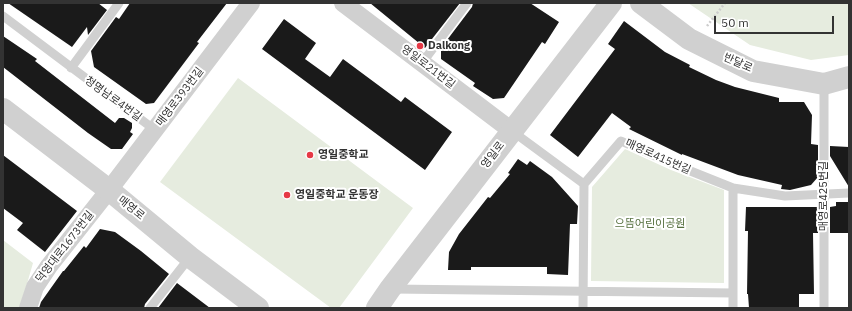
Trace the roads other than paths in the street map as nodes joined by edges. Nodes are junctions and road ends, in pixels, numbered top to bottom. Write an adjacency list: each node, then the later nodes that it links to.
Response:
1 (119, 3): 9 (lane)
2 (251, 3): 13 (street, 매영로393번길)
3 (343, 3): 8 (street, 영일로21번길)
4 (467, 3): 8 (lane)
5 (611, 3): 14 (street, 영일로)
6 (641, 3): 11 (street, 반달로)
7 (3, 16): 9 (lane, 청명남로4번길)
8 (422, 63): 14 (street, 영일로21번길)
9 (71, 68): 13 (lane, 청명남로4번길)
10 (849, 77): 11 (street, 반달로)
11 (824, 84): 19 (lane, 매영로425번길)
12 (3, 109): 17 (street, 매영로)
13 (155, 130): 17 (street, 매영로393번길)
14 (512, 131): 15 (lane); 21 (street, 영일로)
15 (584, 184): 16 (lane, 매영로415번길); 22 (lane)
16 (733, 188): 19 (lane, 매영로415번길); 23 (lane)
17 (110, 190): 20 (street, 매영로); 24 (street, 덕영대로1673번길)
18 (849, 193): 19 (lane, 매영로415번길)
19 (824, 194): 30 (lane, 매영로425번길)
20 (190, 257): 25 (lane); 26 (street, 매영로)
21 (390, 289): 22 (lane); 27 (street, 영일로)
22 (583, 290): 23 (lane); 28 (lane)
23 (733, 293): 29 (lane)
24 (28, 308)
25 (150, 308)
26 (258, 308)
27 (377, 308)
28 (582, 308)
29 (733, 308)
30 (824, 308)

